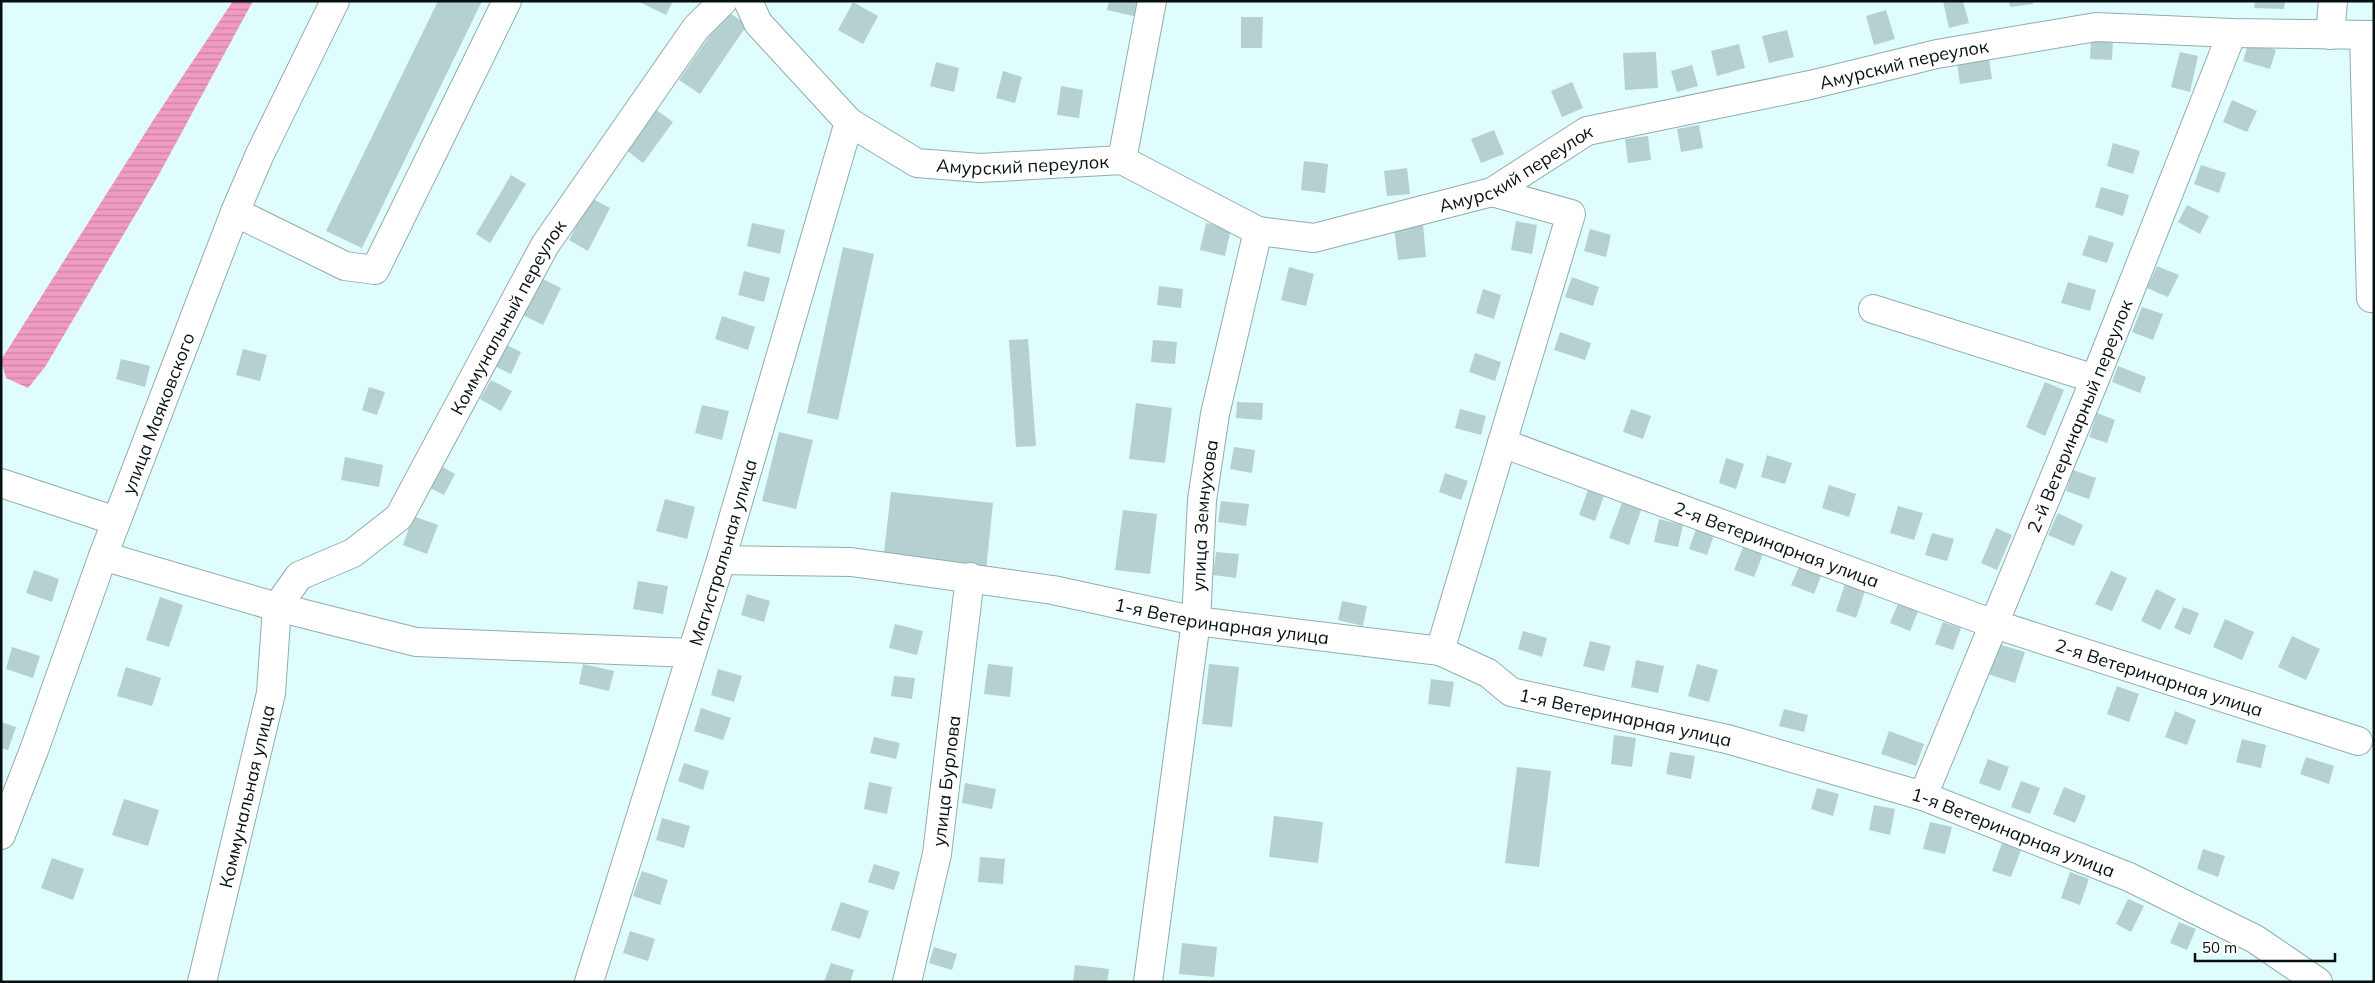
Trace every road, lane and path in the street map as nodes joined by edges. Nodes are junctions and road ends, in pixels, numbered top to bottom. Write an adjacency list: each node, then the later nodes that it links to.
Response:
1 (335, 1): 13 (street, улица Маяковского)
2 (506, 1): 13 (street)
3 (724, 1): 24 (street, Коммунальный переулок)
4 (748, 1): 10 (street, Амурский переулок)
5 (1152, 1): 11 (street)
6 (2333, 1): 8 (street)
7 (2232, 33): 8 (street, Амурский переулок); 12 (street, Амурский переулок); 17 (street, 2-й Ветеринарный переулок)
8 (2330, 35): 9 (street, Амурский переулок)
9 (2369, 35): 15 (street, Амурский переулок)
10 (849, 122): 11 (street, Амурский переулок); 22 (street, Магистральная улица)
11 (1122, 160): 14 (street, Амурский переулок)
12 (1492, 192): 14 (street, Амурский переулок); 18 (street)
13 (235, 212): 20 (street, улица Маяковского)
14 (1258, 230): 25 (street, улица Земнухова)
15 (2371, 298)
16 (1873, 309): 17 (street)
17 (2095, 379): 26 (street, 2-й Ветеринарный переулок)
18 (1502, 443): 26 (street, 2-я Ветеринарная улица); 27 (street)
19 (1, 483): 20 (street)
20 (116, 521): 21 (street, улица Маяковского)
21 (103, 556): 24 (street); 31 (street, улица Маяковского)
22 (721, 560): 23 (street, 1-я Ветеринарная улица); 28 (street, Магистральная улица)
23 (970, 577): 25 (street, 1-я Ветеринарная улица); 34 (street, улица Бурлова)
24 (277, 607): 28 (street); 32 (street, Коммунальная улица)
25 (1196, 621): 27 (street, 1-я Ветеринарная улица); 35 (street, улица Земнухова)
26 (1994, 624): 29 (street, 2-я Ветеринарная улица); 30 (street, 2-й Ветеринарный переулок)
27 (1440, 651): 30 (street, 1-я Ветеринарная улица)
28 (692, 653): 33 (street, Магистральная улица)
29 (2358, 741)
30 (1923, 796): 36 (street, 1-я Ветеринарная улица)
31 (1, 835)
32 (202, 982)
33 (589, 982)
34 (907, 982)
35 (1148, 982)
36 (2318, 982)

